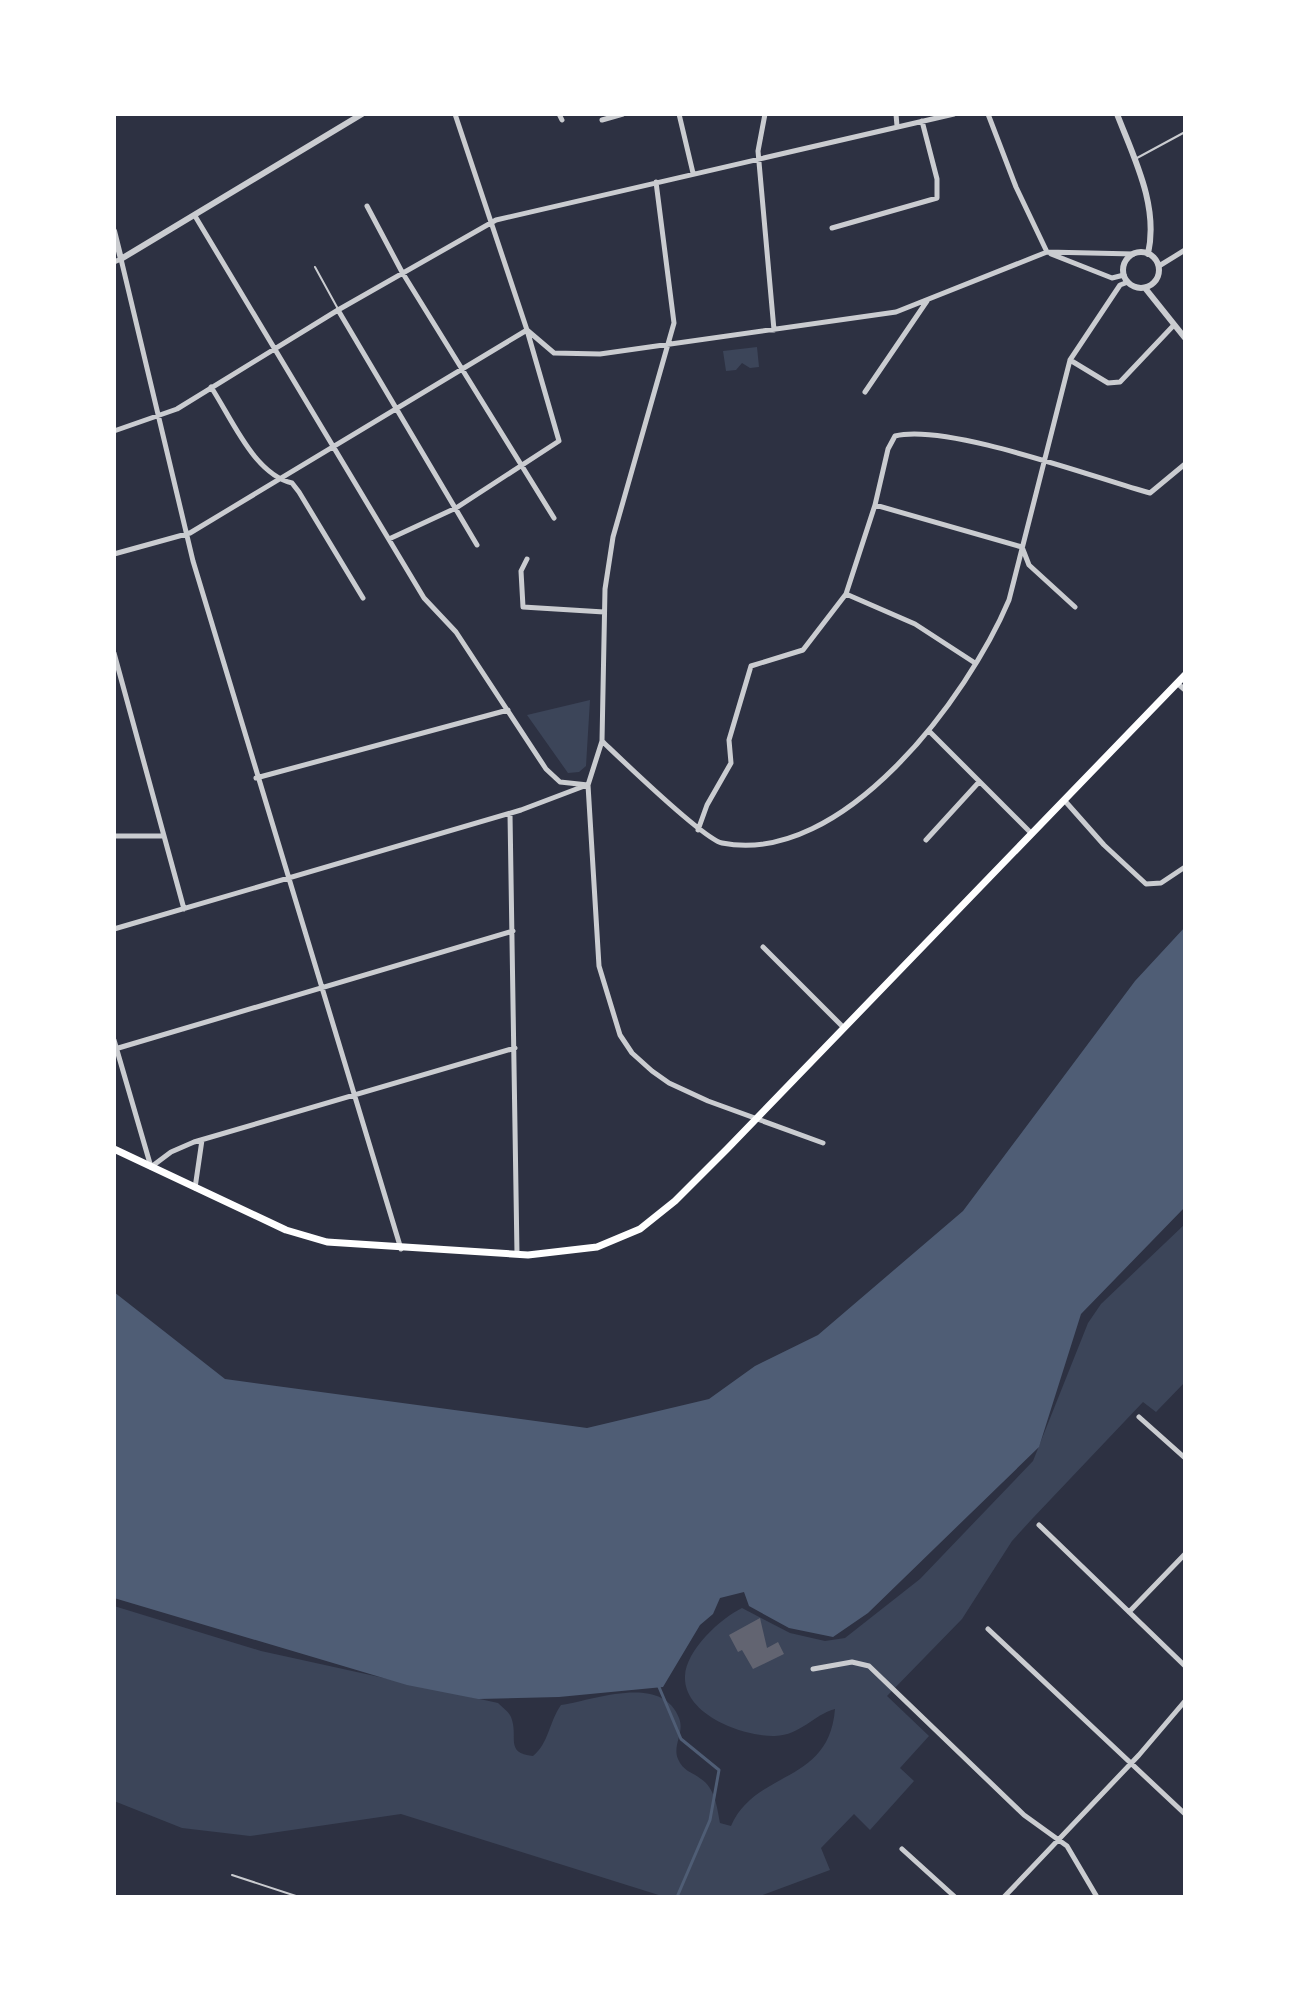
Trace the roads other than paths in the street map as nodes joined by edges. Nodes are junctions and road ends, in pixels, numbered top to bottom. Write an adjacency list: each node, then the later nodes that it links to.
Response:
1 (362, 114): 19 (street)
2 (455, 114): 20 (street)
3 (623, 114): 10 (street)
4 (679, 114): 16 (street)
5 (765, 114): 14 (street)
6 (896, 114): 12 (street)
7 (954, 114): 11 (street)
8 (988, 114): 24 (street)
9 (1117, 114): 15 (street)
10 (602, 120)
11 (922, 121): 12 (street); 21 (street)
12 (897, 126): 14 (street)
13 (1185, 132): 15 (lane)
14 (758, 159): 16 (street); 37 (street)
15 (1135, 159): 26 (street)
16 (693, 173): 17 (street)
17 (656, 182): 20 (street); 39 (street)
18 (367, 206): 30 (street)
19 (195, 216): 27 (street); 40 (street)
20 (491, 222): 30 (street); 36 (street)
21 (832, 228)
22 (114, 231): 27 (street)
23 (1185, 250): 28 (street)
24 (1047, 252): 25 (street); 31 (street); 33 (street)
25 (1134, 254): 26 (street); 31 (street)
26 (1148, 254): 28 (street)
27 (117, 261): 46 (street)
28 (1159, 266): 32 (street)
29 (315, 267): 34 (lane)
30 (402, 272): 34 (street); 42 (street)
31 (1126, 279): 32 (street); 41 (street)
32 (1145, 288): 35 (street)
33 (927, 301): 37 (street); 44 (street)
34 (338, 310): 40 (street); 45 (street)
35 (1173, 326): 38 (street); 41 (street)
36 (527, 330): 39 (street); 42 (street); 51 (street)
37 (774, 330): 39 (street)
38 (1185, 338)
39 (669, 345): 65 (street)
40 (275, 348): 43 (street); 48 (street)
41 (1070, 360): 49 (street)
42 (462, 369): 45 (street); 51 (street)
43 (211, 387): 46 (street); 52 (street)
44 (865, 392)
45 (397, 408): 48 (street); 54 (street)
46 (158, 418): 47 (street); 56 (street)
47 (114, 431)
48 (333, 447): 52 (street); 57 (street)
49 (1043, 463): 50 (street); 53 (street); 59 (street)
50 (1185, 464)
51 (522, 467): 54 (street); 55 (street)
52 (278, 480): 56 (street); 63 (street)
53 (875, 505): 59 (street); 62 (street)
54 (456, 508): 57 (street); 58 (street)
55 (554, 518)
56 (186, 534): 60 (street); 74 (street)
57 (389, 539): 71 (street)
58 (477, 545)
59 (1022, 547): 64 (street); 67 (street)
60 (114, 554)
61 (527, 559): 65 (street)
62 (846, 594): 67 (street); 79 (street)
63 (363, 598)
64 (1075, 607)
65 (604, 612): 73 (street)
66 (114, 653): 82 (street)
67 (975, 663): 72 (street)
68 (1185, 675): 69 (main road)
69 (1177, 683): 70 (street); 77 (main road)
70 (1185, 690)
71 (508, 710): 74 (street); 76 (street)
72 (929, 731): 75 (street); 79 (street)
73 (602, 741): 76 (street); 79 (street)
74 (256, 778): 85 (street)
75 (980, 781): 80 (street); 83 (street)
76 (588, 785): 78 (street); 96 (street)
77 (1065, 801): 80 (main road); 84 (street)
78 (510, 814): 85 (street); 88 (street)
79 (698, 830)
80 (1032, 834): 91 (main road)
81 (114, 836): 82 (street)
82 (163, 836): 86 (street)
83 (926, 840)
84 (1185, 867)
85 (287, 879): 86 (street); 90 (street)
86 (184, 909): 87 (street)
87 (114, 929)
88 (513, 931): 90 (street); 93 (street)
89 (763, 947): 91 (street)
90 (320, 988): 94 (street); 95 (street)
91 (844, 1028): 96 (main road)
92 (114, 1040): 94 (street)
93 (515, 1048): 95 (street); 103 (street)
94 (115, 1049): 100 (street)
95 (353, 1096): 97 (street); 102 (street)
96 (756, 1118): 98 (street); 103 (main road)
97 (202, 1140): 100 (street); 101 (street)
98 (823, 1143)
99 (114, 1149): 100 (main road)
100 (151, 1167): 101 (main road)
101 (195, 1189): 102 (main road)
102 (401, 1250): 103 (main road)
103 (517, 1255)
104 (1139, 1417): 105 (street)
105 (1185, 1458)
106 (1039, 1525): 108 (street)
107 (1185, 1554): 108 (street)
108 (1129, 1612): 110 (street)
109 (988, 1629): 113 (street)
110 (1185, 1666)
111 (813, 1669): 115 (street)
112 (1185, 1701): 113 (street)
113 (1131, 1763): 114 (street); 115 (street)
114 (1185, 1814)
115 (1058, 1839): 120 (street); 121 (street)
116 (902, 1849): 119 (street)
117 (232, 1875): 118 (lane)
118 (299, 1897)
119 (955, 1897)
120 (1004, 1897)
121 (1097, 1897)

